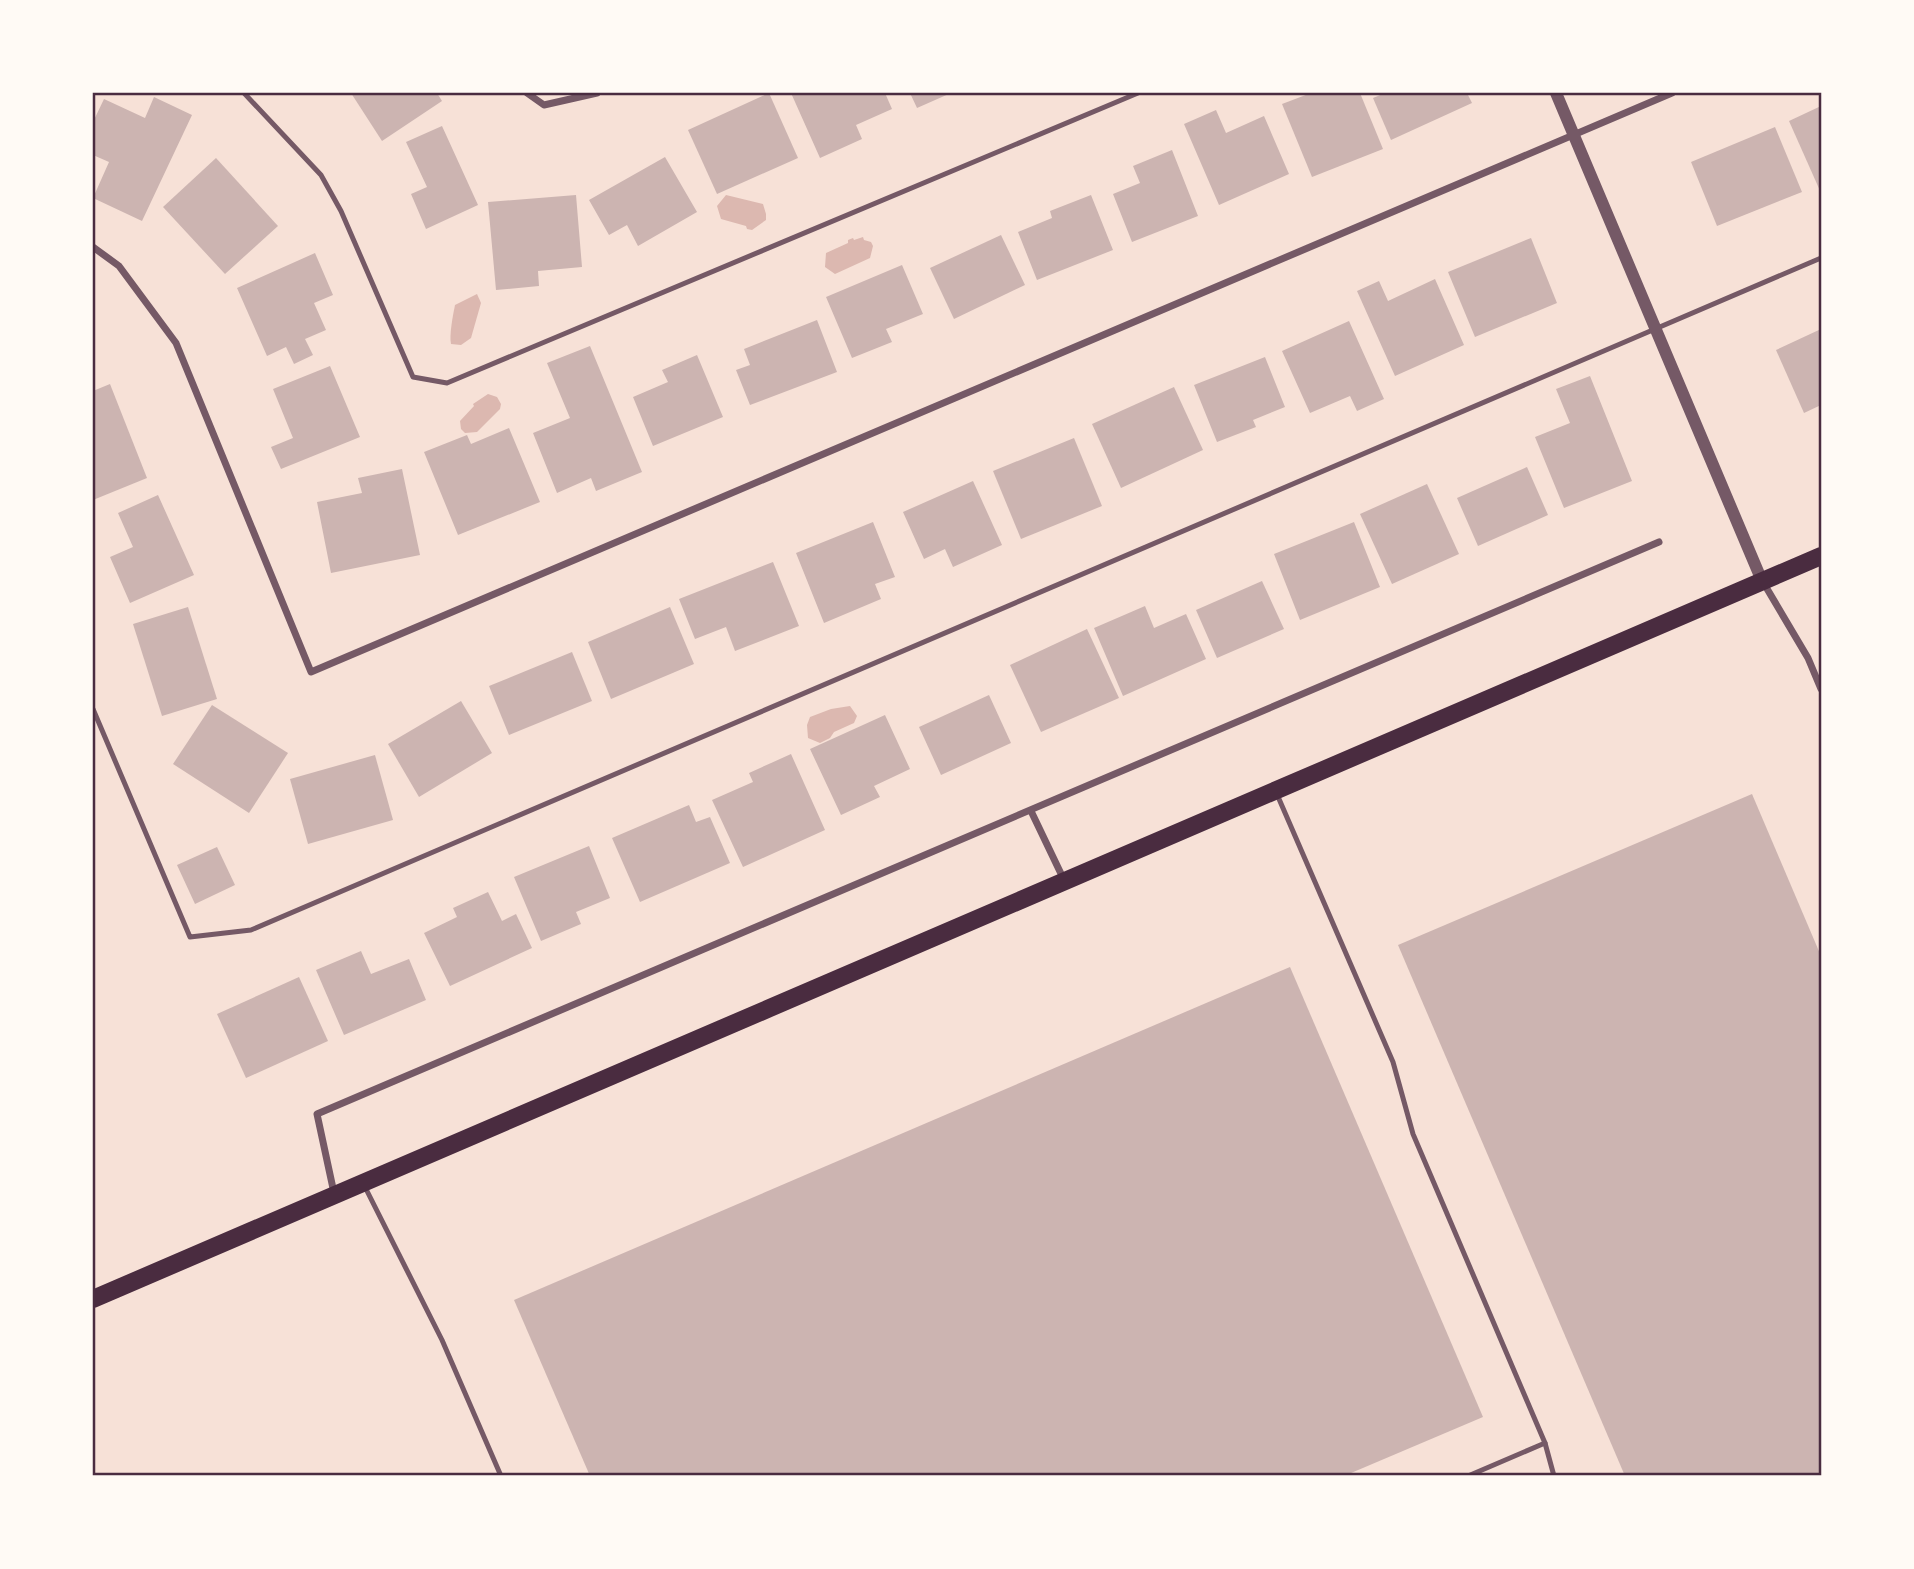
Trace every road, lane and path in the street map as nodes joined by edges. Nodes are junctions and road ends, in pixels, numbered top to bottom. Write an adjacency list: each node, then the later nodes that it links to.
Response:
1 (244, 93): 4 (lane)
2 (527, 93): 3 (street)
3 (597, 93)
4 (1138, 93)
5 (1556, 93): 7 (street)
6 (1672, 93): 7 (street)
7 (1573, 134): 8 (street); 10 (street)
8 (93, 247)
9 (1821, 258): 10 (lane)
10 (1655, 329): 13 (street); 15 (lane)
11 (1659, 542): 17 (street)
12 (1821, 556): 13 (main road)
13 (1762, 581): 14 (street); 16 (main road)
14 (1821, 689)
15 (93, 709)
16 (1275, 791): 18 (main road); 22 (lane)
17 (1031, 811): 18 (street); 20 (street)
18 (1065, 882): 19 (main road)
19 (363, 1183): 20 (main road); 23 (lane)
20 (334, 1196): 21 (main road)
21 (93, 1299)
22 (1545, 1443): 24 (lane); 25 (lane)
23 (502, 1476)
24 (1468, 1476)
25 (1554, 1476)

